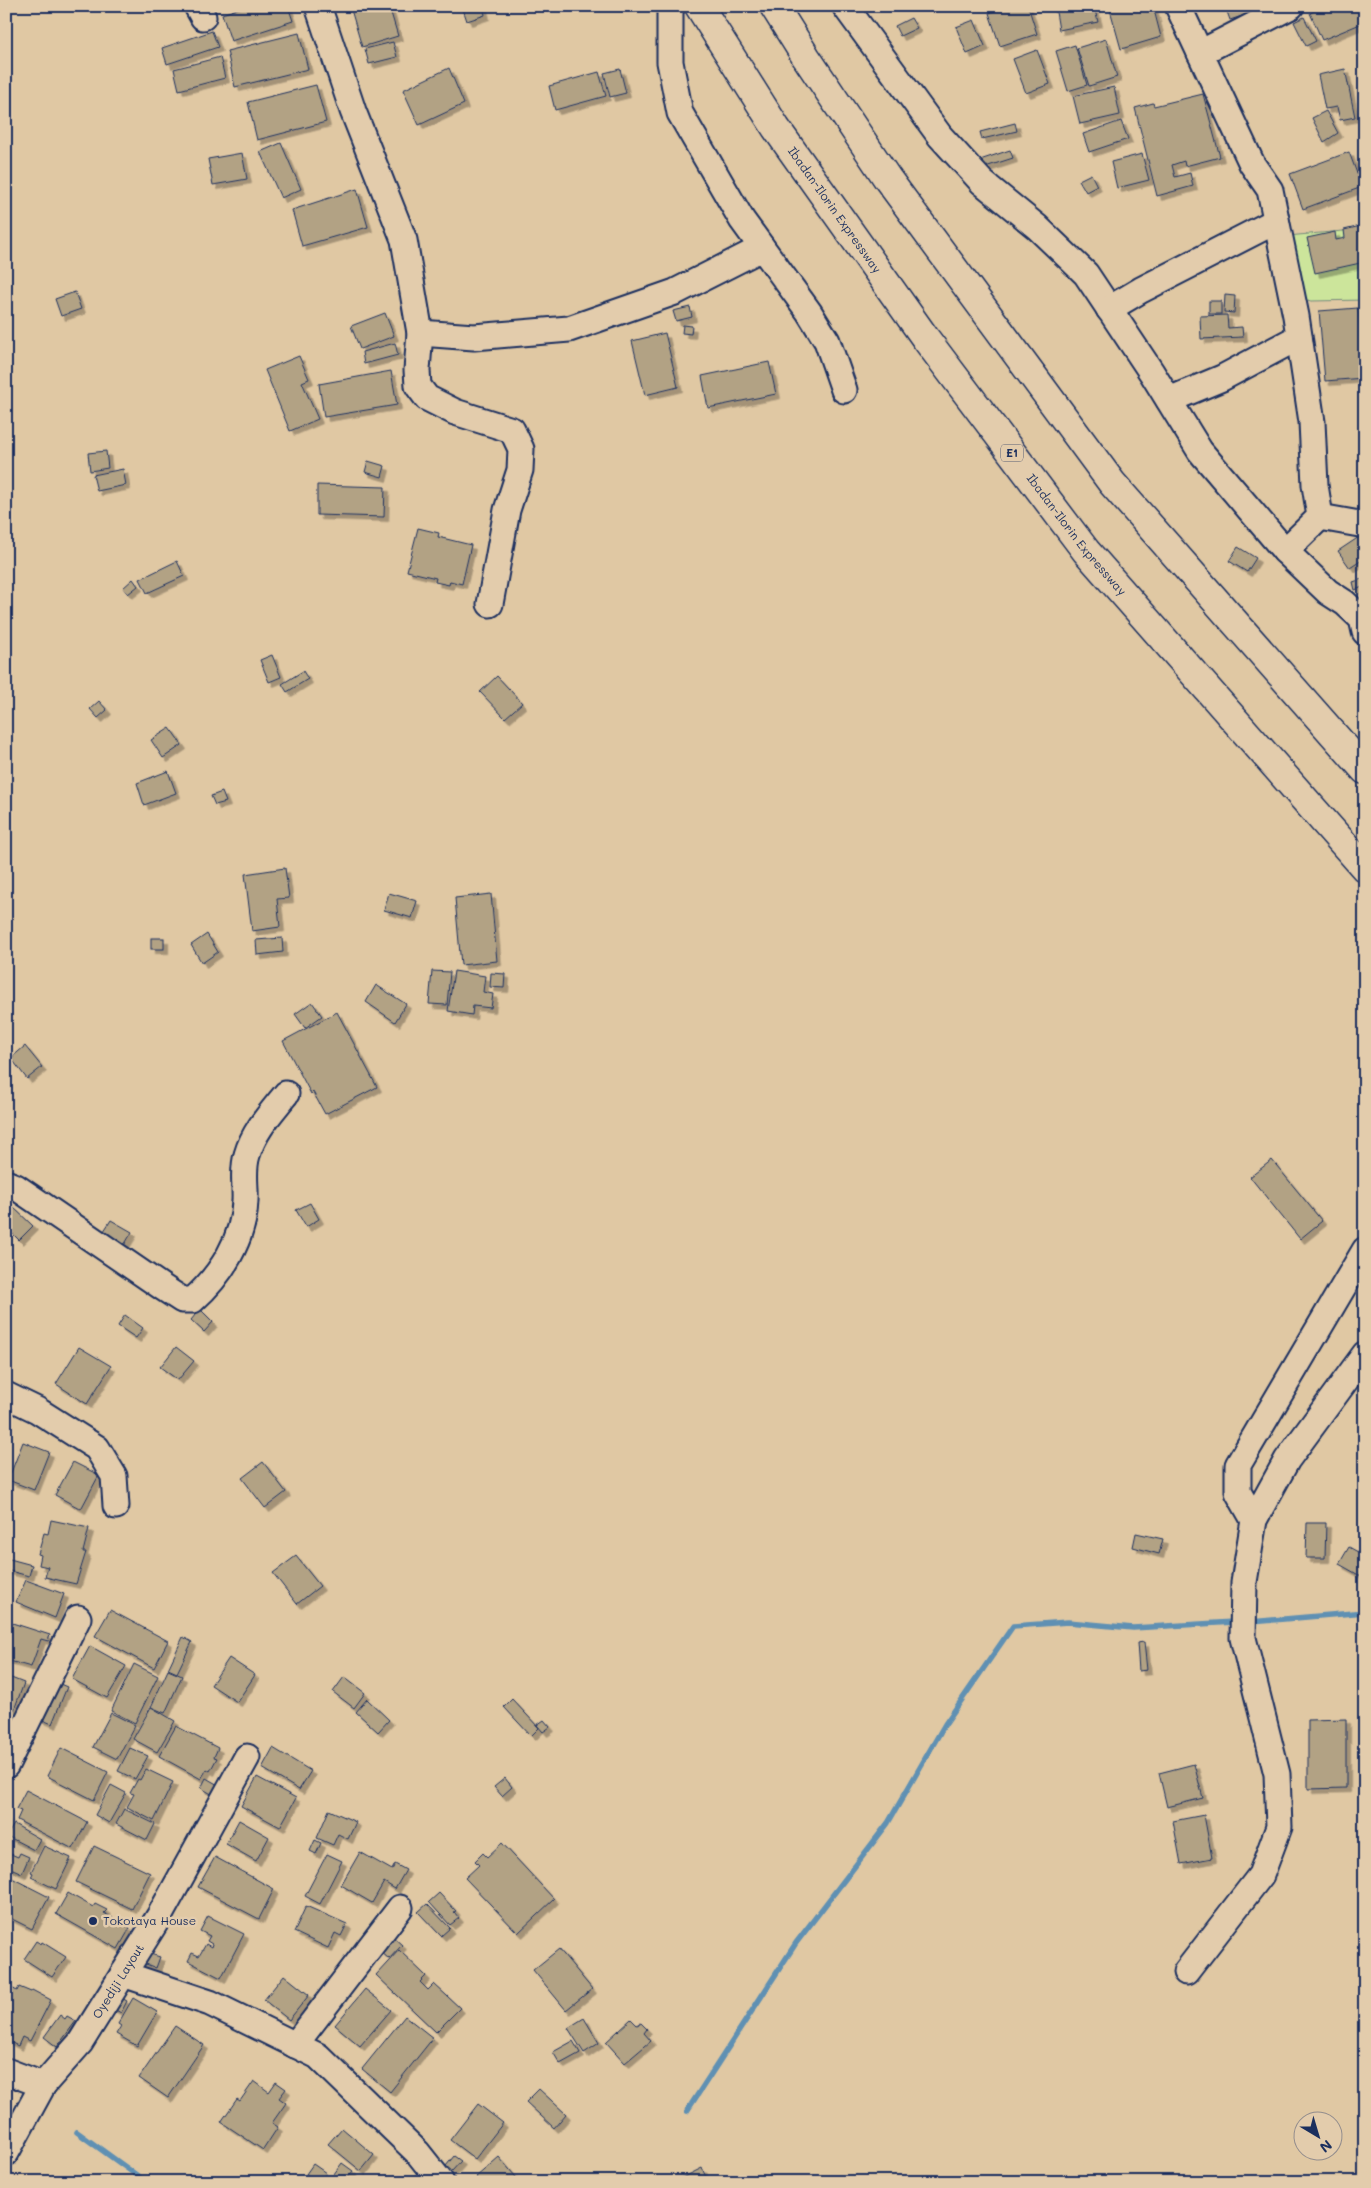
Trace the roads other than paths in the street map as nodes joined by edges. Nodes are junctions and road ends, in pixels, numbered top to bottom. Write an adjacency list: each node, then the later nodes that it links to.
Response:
1 (318, 6): 12 (street)
2 (672, 6): 10 (street)
3 (700, 6): 22 (highway, Ibadan-Ilorin Expressway / E1)
4 (774, 6): 21 (highway)
5 (845, 6): 11 (street)
6 (1178, 6): 8 (street)
7 (1290, 6): 8 (street)
8 (1200, 53): 9 (street)
9 (1276, 221): 11 (street); 13 (street)
10 (762, 248): 12 (street); 14 (street)
11 (1109, 309): 15 (street)
12 (420, 332): 19 (street)
13 (1299, 337): 15 (street); 16 (street)
14 (844, 390)
15 (1169, 400): 18 (street)
16 (1320, 517): 17 (street); 18 (street)
17 (1365, 525)
18 (1285, 550): 20 (street)
19 (490, 604)
20 (1365, 632)
21 (1365, 770)
22 (1365, 868)
23 (286, 1094): 24 (street)
24 (6, 1183)
25 (1365, 1250): 29 (street)
26 (1365, 1354): 29 (street)
27 (6, 1395): 28 (street)
28 (116, 1506)
29 (1254, 1520): 34 (street)
30 (78, 1618): 32 (street)
31 (247, 1757): 35 (street, Oyediji Layout)
32 (6, 1764)
33 (400, 1908): 36 (street)
34 (1186, 1972)
35 (123, 1974): 36 (street); 38 (street, Oyediji Layout)
36 (295, 2044): 40 (street)
37 (6, 2071): 38 (street)
38 (43, 2084): 39 (street, Oyediji Layout)
39 (6, 2153)
40 (441, 2182)

